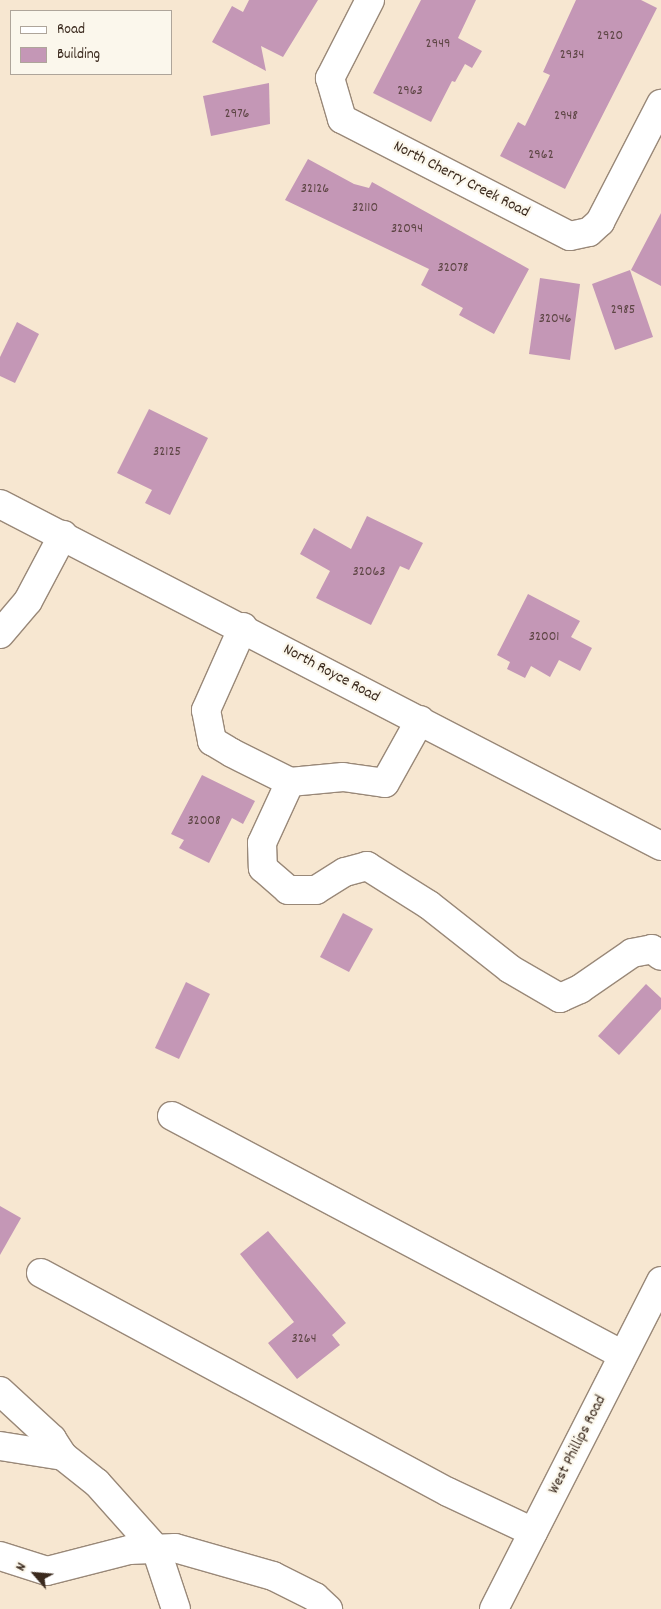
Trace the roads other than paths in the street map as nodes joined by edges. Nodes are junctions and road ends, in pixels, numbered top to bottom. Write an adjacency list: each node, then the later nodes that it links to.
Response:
1 (370, 0): 2 (street, North Cherry Creek Road)
2 (661, 104)
3 (0, 504): 4 (street, North Royce Road)
4 (63, 535): 5 (street, North Royce Road); 6 (street)
5 (243, 627): 7 (street, North Royce Road); 8 (street)
6 (0, 634)
7 (420, 720): 8 (street); 9 (street, North Royce Road)
8 (290, 782): 10 (street)
9 (661, 846)
10 (661, 956)
11 (172, 1116): 14 (street)
12 (42, 1273): 18 (street)
13 (661, 1281): 14 (street, West Phillips Road)
14 (623, 1355): 18 (street, West Phillips Road)
15 (0, 1391): 17 (street)
16 (0, 1446): 17 (street)
17 (63, 1456): 19 (street)
18 (534, 1532): 23 (street, West Phillips Road)
19 (156, 1549): 20 (street); 21 (street); 22 (street)
20 (0, 1556)
21 (176, 1609)
22 (328, 1609)
23 (494, 1609)

